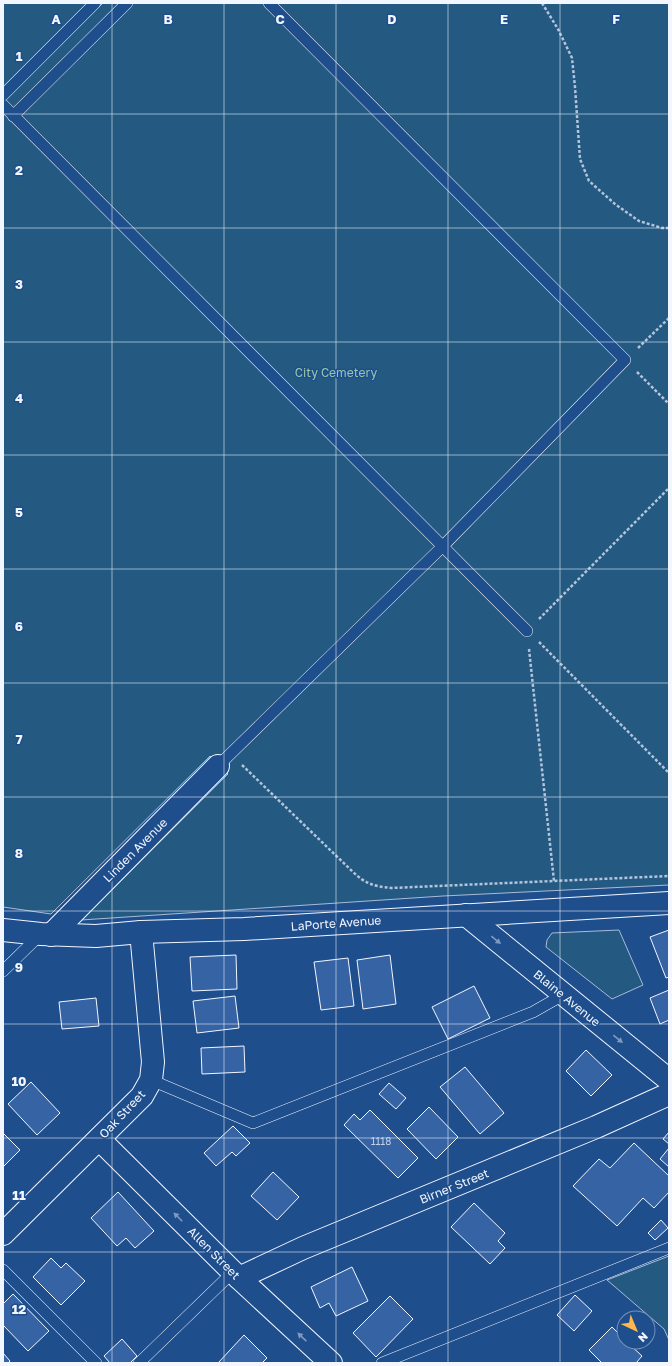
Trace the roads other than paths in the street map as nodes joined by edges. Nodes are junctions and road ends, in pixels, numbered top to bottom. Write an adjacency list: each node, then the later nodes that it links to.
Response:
1 (95, 3): 4 (lane)
2 (128, 3): 6 (lane)
3 (268, 3): 7 (lane)
4 (3, 95)
5 (3, 105): 6 (lane)
6 (13, 116): 7 (lane)
7 (443, 546): 8 (lane); 9 (lane)
8 (527, 631)
9 (224, 760): 14 (street, Linden Avenue)
10 (669, 903): 11 (street, LaPorte Avenue)
11 (466, 915): 13 (street, LaPorte Avenue); 16 (street, Blaine Avenue, one-way to 16)
12 (3, 930): 14 (street, LaPorte Avenue)
13 (141, 932): 14 (street, LaPorte Avenue); 17 (street, Oak Street)
14 (46, 934): 15 (lane)
15 (3, 971)
16 (563, 995): 17 (lane); 18 (street, Blaine Avenue, one-way to 18)
17 (151, 1080): 20 (street, Oak Street)
18 (669, 1080)
19 (669, 1094): 24 (street, Birner Street)
20 (100, 1139): 21 (street, Oak Street); 24 (street, Allen Street, one-way to 20)
21 (3, 1234)
22 (669, 1248): 28 (lane)
23 (3, 1270): 25 (lane)
24 (236, 1275): 26 (lane); 27 (street, Allen Street, one-way to 24)
25 (96, 1363)
26 (139, 1363)
27 (331, 1363)
28 (382, 1363)

